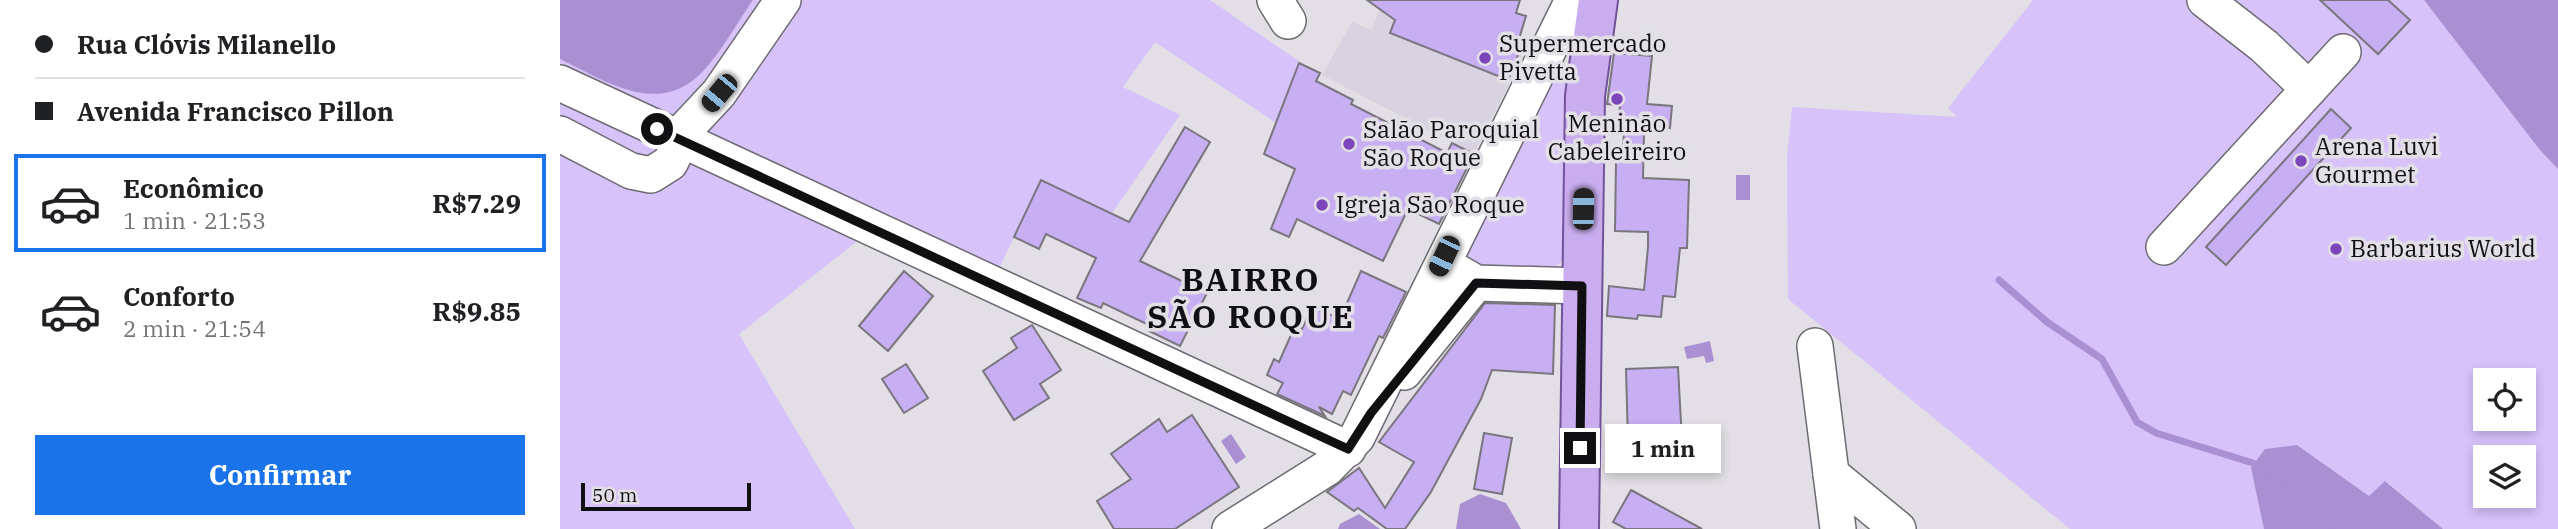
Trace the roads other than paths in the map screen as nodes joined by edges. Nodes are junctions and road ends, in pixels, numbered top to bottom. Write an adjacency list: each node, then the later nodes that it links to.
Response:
1 (783, 0): 11 (street)
2 (1573, 0): 6 (street)
3 (1598, 0): 7 (main road)
4 (2205, 0): 9 (street)
5 (2343, 52): 9 (street)
6 (1539, 67): 7 (street); 13 (street)
7 (1587, 82): 15 (main road)
8 (560, 83): 11 (street)
9 (2309, 89): 12 (street)
10 (560, 134): 11 (street)
11 (679, 140): 18 (street)
12 (2164, 247)
13 (1444, 256): 14 (street); 17 (street)
14 (1476, 283): 15 (street); 17 (street)
15 (1582, 286): 21 (main road)
16 (1815, 345): 19 (street)
17 (1371, 413): 18 (street)
18 (1348, 449): 20 (street)
19 (1831, 474): 22 (street); 23 (street)
20 (1230, 529)
21 (1579, 529)
22 (1838, 529)
23 (1898, 529)

